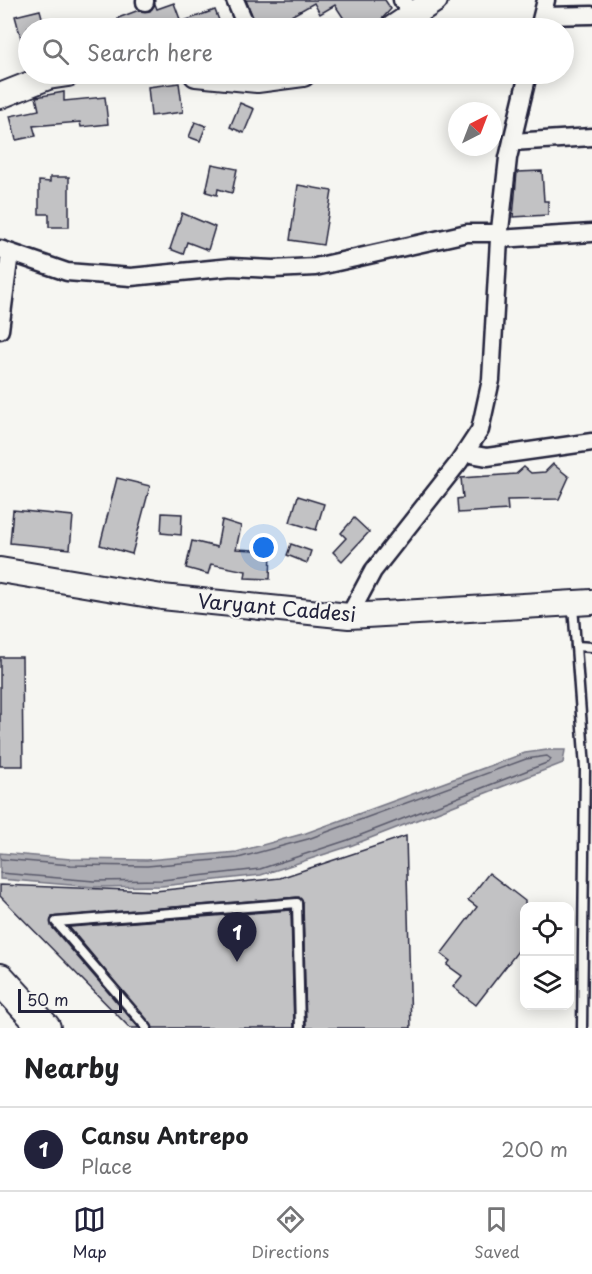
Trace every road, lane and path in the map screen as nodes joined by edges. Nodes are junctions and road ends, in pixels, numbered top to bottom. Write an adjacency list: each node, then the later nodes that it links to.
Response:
1 (235, 0): 6 (street)
2 (435, 0): 3 (street)
3 (408, 8)
4 (543, 15): 5 (street)
5 (592, 15)
6 (243, 18)
7 (27, 84): 9 (street)
8 (526, 84): 11 (street)
9 (0, 96)
10 (592, 137): 11 (street)
11 (512, 142): 13 (street)
12 (592, 233): 13 (street)
13 (500, 236): 14 (street); 17 (street)
14 (5, 251): 15 (street)
15 (0, 330)
16 (592, 442): 17 (street)
17 (465, 453): 20 (street)
18 (0, 570): 20 (street, Varyant Caddesi)
19 (583, 602): 20 (street, Varyant Caddesi); 21 (lane)
20 (349, 616)
21 (576, 646): 22 (lane); 27 (lane)
22 (592, 647)
23 (0, 979): 24 (highway)
24 (45, 1028)
25 (147, 1028): 26 (lane)
26 (300, 1028)
27 (582, 1028)

